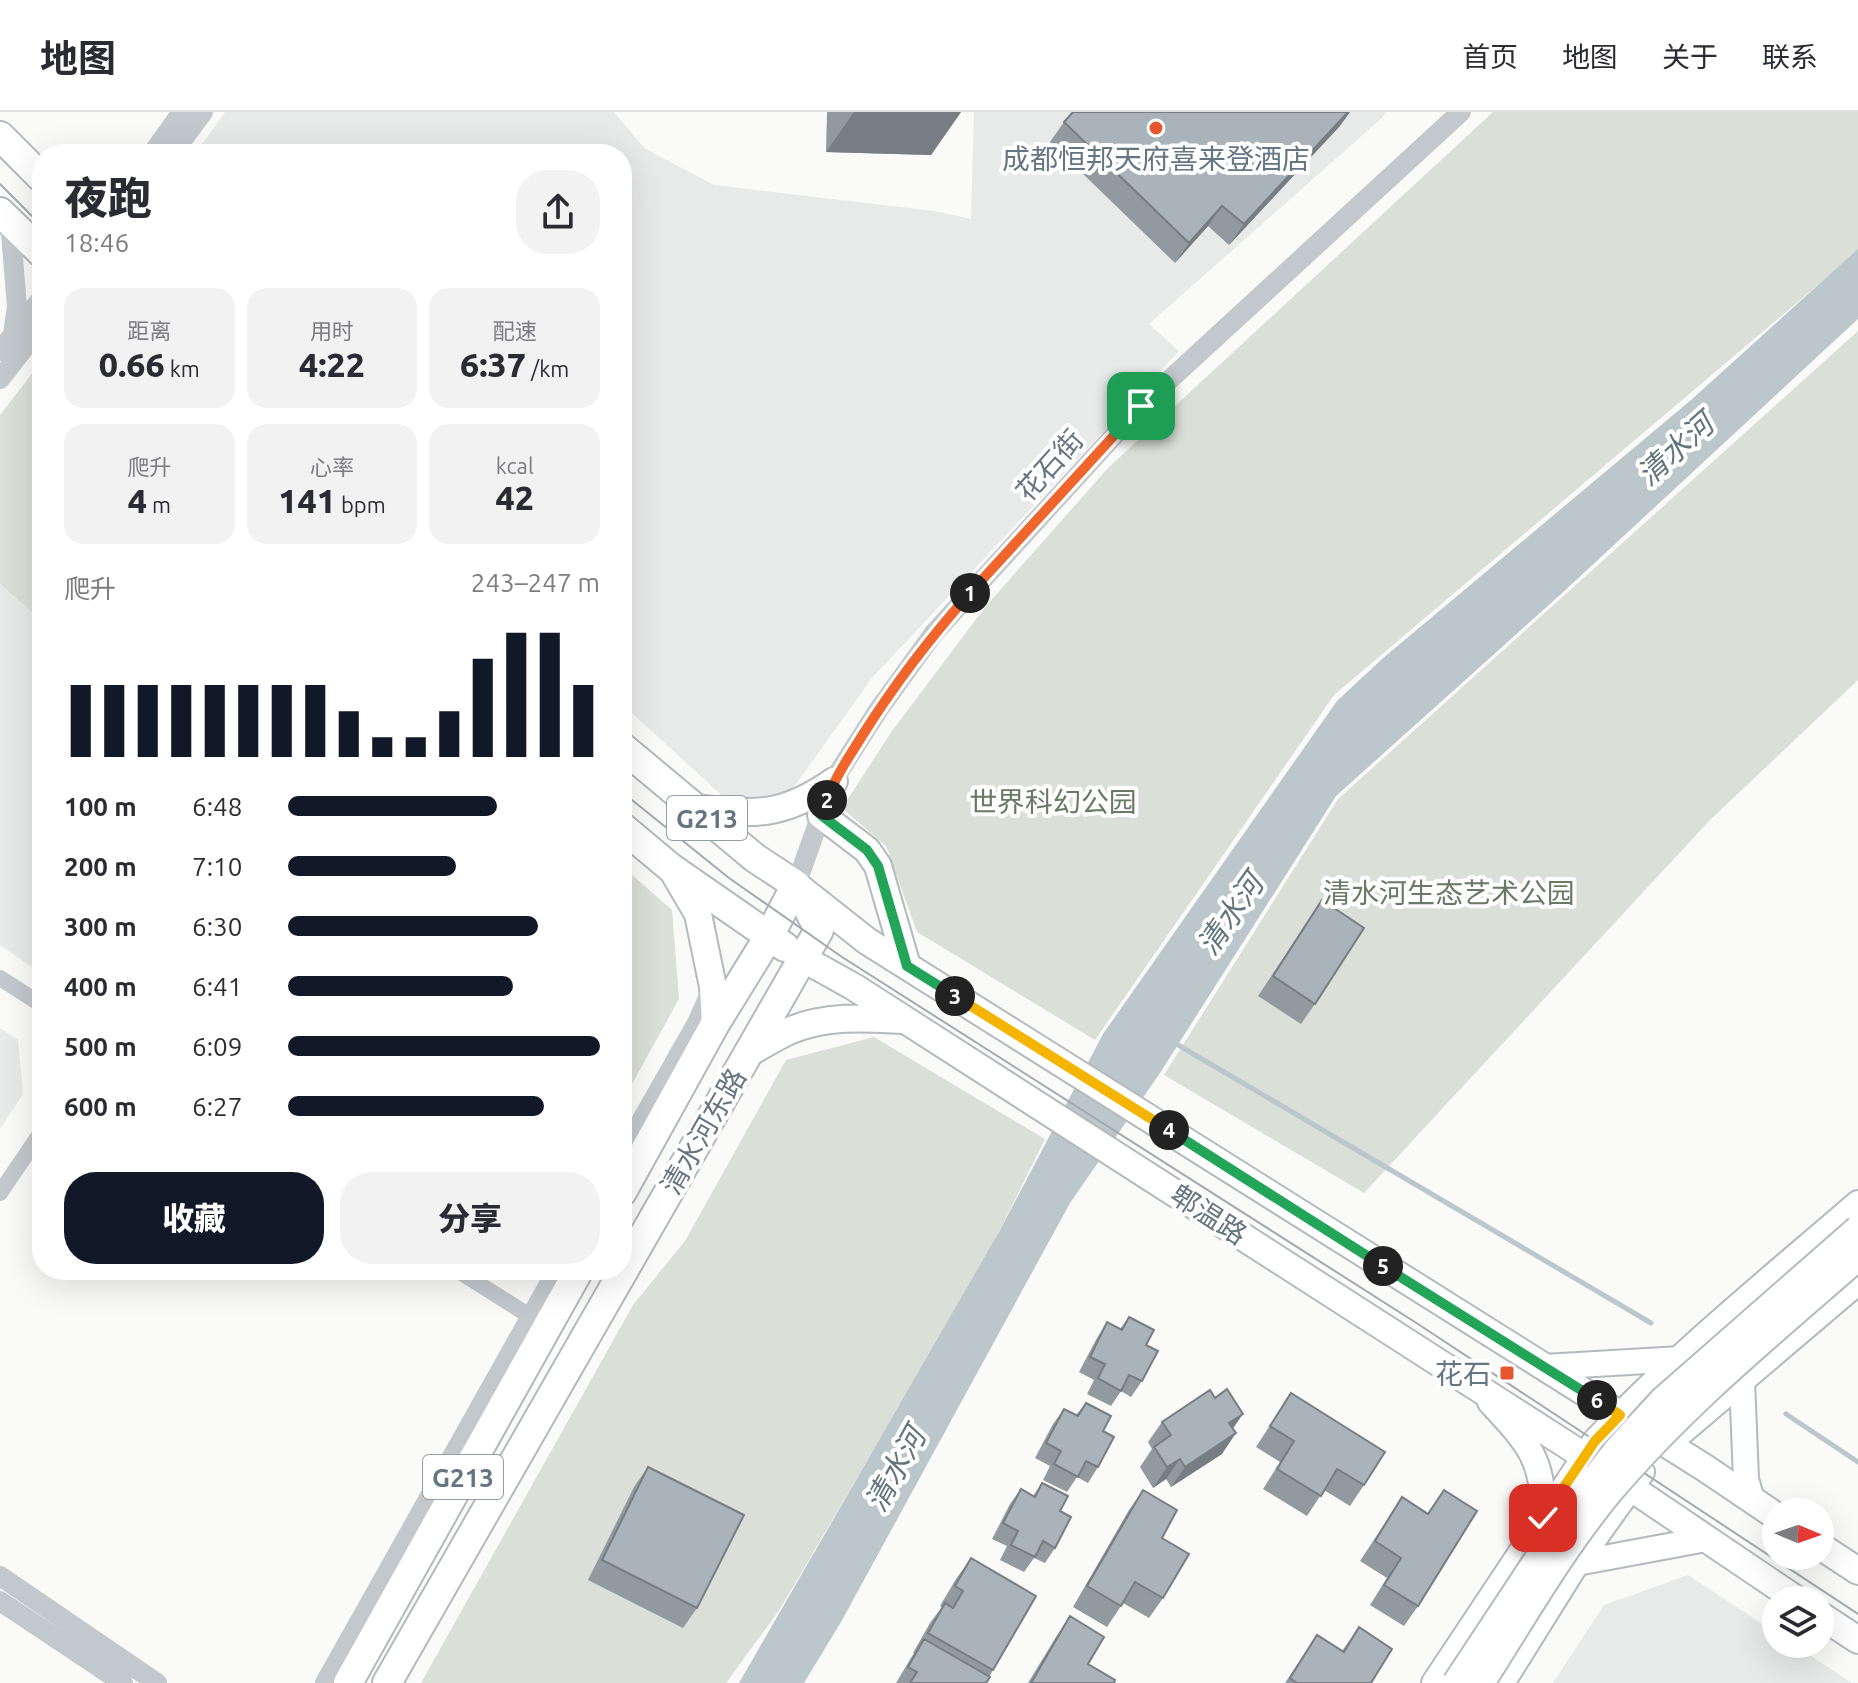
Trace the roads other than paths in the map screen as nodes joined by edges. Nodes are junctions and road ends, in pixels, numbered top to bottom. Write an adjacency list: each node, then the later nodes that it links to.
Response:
1 (182, 112): 5 (street)
2 (203, 112): 6 (street)
3 (1461, 112): 17 (street, 花石街)
4 (0, 136): 7 (highway)
5 (159, 144)
6 (179, 144)
7 (32, 167)
8 (5, 216): 9 (highway); 12 (street)
9 (32, 243)
10 (32, 316): 12 (street)
11 (32, 332): 12 (street)
12 (18, 342): 13 (street); 14 (street); 15 (street)
13 (32, 344)
14 (0, 351)
15 (0, 379)
16 (632, 755): 18 (highway, 郫温路 / G213)
17 (834, 781): 18 (main road); 19 (street, 花石街)
18 (695, 808): 22 (highway, 郫温路 / G213)
19 (821, 815): 22 (street, 花石街); 25 (main road)
20 (632, 835): 21 (highway, 郫温路 / G213)
21 (671, 868): 23 (highway, 郫温路 / G213); 27 (main road)
22 (796, 885): 23 (highway, 清水河东路); 24 (highway, 清水河东路 / G213); 25 (main road, 郫温路)
23 (768, 938): 24 (highway, 郫温路); 30 (highway, 清水河东路)
24 (802, 958): 29 (main road, 郫温路); 31 (highway, 清水河东路 / G213)
25 (907, 966): 47 (main road, 郫温路)
26 (0, 978): 28 (street)
27 (713, 987): 30 (main road); 32 (street)
28 (32, 999)
29 (905, 1020): 31 (main road); 49 (main road, 郫温路)
30 (715, 1024): 34 (highway, 清水河东路)
31 (747, 1054): 38 (highway, 清水河东路 / G213)
32 (632, 1137)
33 (32, 1146): 35 (street)
34 (632, 1174)
35 (0, 1193)
36 (1858, 1203): 46 (main road)
37 (1858, 1229): 72 (main road, bridge)
38 (632, 1255)
39 (1858, 1257): 73 (main road, bridge)
40 (473, 1280): 45 (street)
41 (554, 1280): 45 (street)
42 (571, 1280): 45 (highway, G213)
43 (618, 1280): 70 (highway, 清水河东路 / G213)
44 (1858, 1282): 48 (main road)
45 (539, 1322): 68 (street); 69 (highway, G213)
46 (1681, 1359): 47 (main road); 50 (main road)
47 (1544, 1367): 50 (main road, 郫温路)
48 (1742, 1381): 51 (main road); 54 (main road)
49 (1472, 1383): 52 (main road, 郫温路); 56 (main road)
50 (1620, 1415): 51 (main road, 郫温路); 52 (main road)
51 (1667, 1444): 53 (main road); 54 (main road, 郫温路)
52 (1584, 1456): 53 (main road, 郫温路); 56 (main road)
53 (1630, 1487): 57 (main road, 郫温路); 59 (main road)
54 (1752, 1500): 55 (main road, 郫温路)
55 (1762, 1507)
56 (1543, 1518): 71 (main road)
57 (1706, 1539): 59 (main road); 62 (main road, 郫温路)
58 (1834, 1555): 60 (main road)
59 (1577, 1563): 74 (main road)
60 (1858, 1571)
61 (0, 1576): 67 (street)
62 (1776, 1586)
63 (0, 1601): 66 (street)
64 (1834, 1624): 65 (main road)
65 (1858, 1640)
66 (123, 1683)
67 (157, 1683)
68 (325, 1683)
69 (348, 1683)
70 (387, 1683)
71 (1434, 1683)
72 (1456, 1683)
73 (1481, 1683)
74 (1502, 1683)

